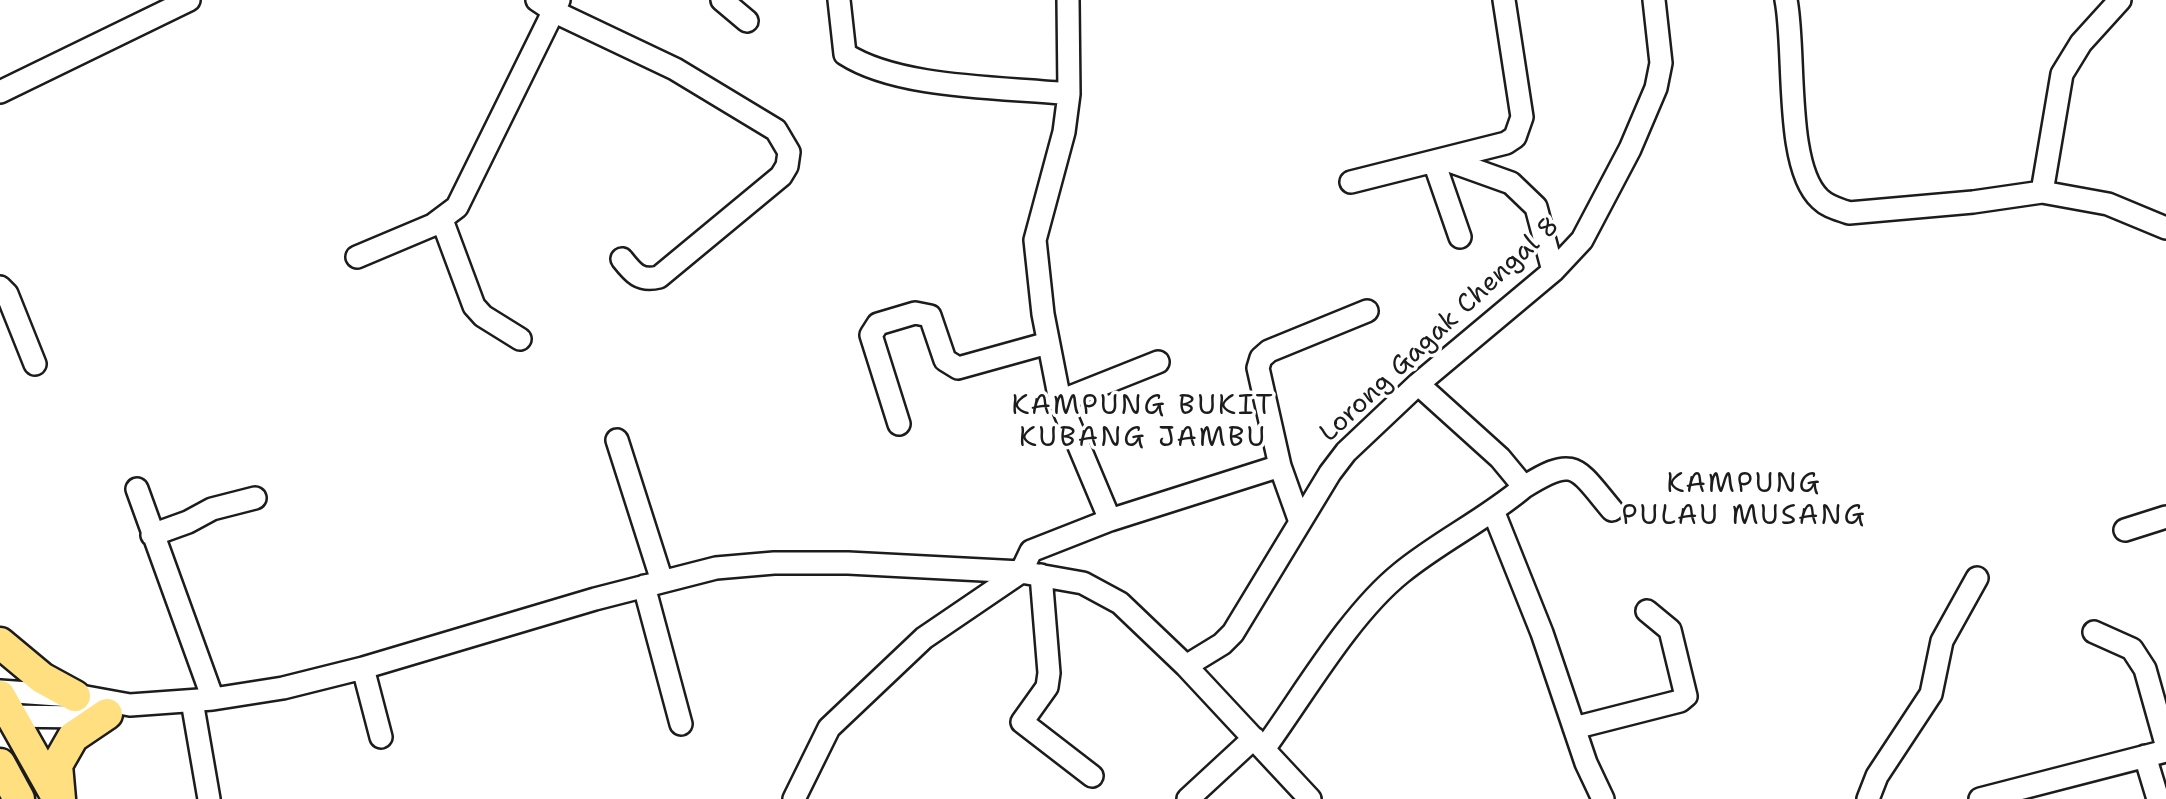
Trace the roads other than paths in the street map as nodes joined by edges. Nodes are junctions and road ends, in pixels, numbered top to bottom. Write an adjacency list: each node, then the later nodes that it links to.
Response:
1 (189, 0): 11 (street)
2 (722, 0): 10 (street)
3 (839, 0): 12 (street)
4 (1068, 0): 12 (street)
5 (1504, 0): 13 (street)
6 (1654, 0): 21 (street, Lorong Gagak Chengal 8)
7 (1786, 0): 15 (street)
8 (2120, 0): 15 (street)
9 (550, 4): 16 (street); 20 (street)
10 (747, 21)
11 (0, 92)
12 (1069, 94): 25 (street)
13 (1439, 160): 14 (street); 18 (street); 21 (street)
14 (1351, 182)
15 (2042, 192): 17 (street)
16 (442, 220): 19 (street); 24 (street)
17 (2166, 228)
18 (1460, 237)
19 (357, 257)
20 (622, 259)
21 (1553, 271): 28 (street, Lorong Gagak Chengal 8)
22 (0, 286): 27 (street)
23 (1367, 311): 32 (street)
24 (520, 339)
25 (1048, 343): 29 (street); 30 (street)
26 (1158, 362): 29 (street)
27 (35, 363)
28 (1418, 384): 33 (street); 40 (street, Lorong Gagak Chengal 8)
29 (1060, 401): 39 (street)
30 (899, 424)
31 (617, 440): 45 (street)
32 (1280, 466): 39 (street); 40 (street)
33 (1524, 487): 36 (street); 37 (street)
34 (137, 489): 42 (street)
35 (255, 498): 42 (street)
36 (1612, 510)
37 (1494, 513): 56 (street); 58 (street)
38 (2166, 517): 41 (street)
39 (1110, 520): 43 (street)
40 (1300, 522): 49 (street, Lorong Gagak Chengal 8)
41 (2125, 530)
42 (152, 536): 52 (street)
43 (1031, 573): 45 (street); 49 (street); 63 (street); 69 (street)
44 (1977, 578): 73 (street)
45 (653, 583): 50 (street); 55 (street)
46 (1647, 611): 56 (street)
47 (2094, 632): 59 (street)
48 (0, 643): 51 (highway)
49 (1186, 666): 58 (street)
50 (363, 668): 52 (street); 57 (street)
51 (75, 696): 53 (street); 54 (street)
52 (202, 700): 54 (street); 68 (street)
53 (3, 705): 54 (street); 67 (highway)
54 (119, 709): 67 (highway)
55 (681, 724)
56 (1574, 728): 72 (street)
57 (382, 737)
58 (1259, 744): 70 (street); 71 (street)
59 (2166, 744)
60 (2166, 751): 61 (street)
61 (2145, 756): 74 (street); 75 (street)
62 (0, 764): 66 (highway)
63 (1092, 776)
64 (0, 792): 65 (highway)
65 (6, 799)
66 (19, 799)
67 (59, 799)
68 (209, 799)
69 (794, 799)
70 (1188, 799)
71 (1310, 799)
72 (1603, 799)
73 (1868, 799)
74 (1980, 799)
75 (2158, 799)

